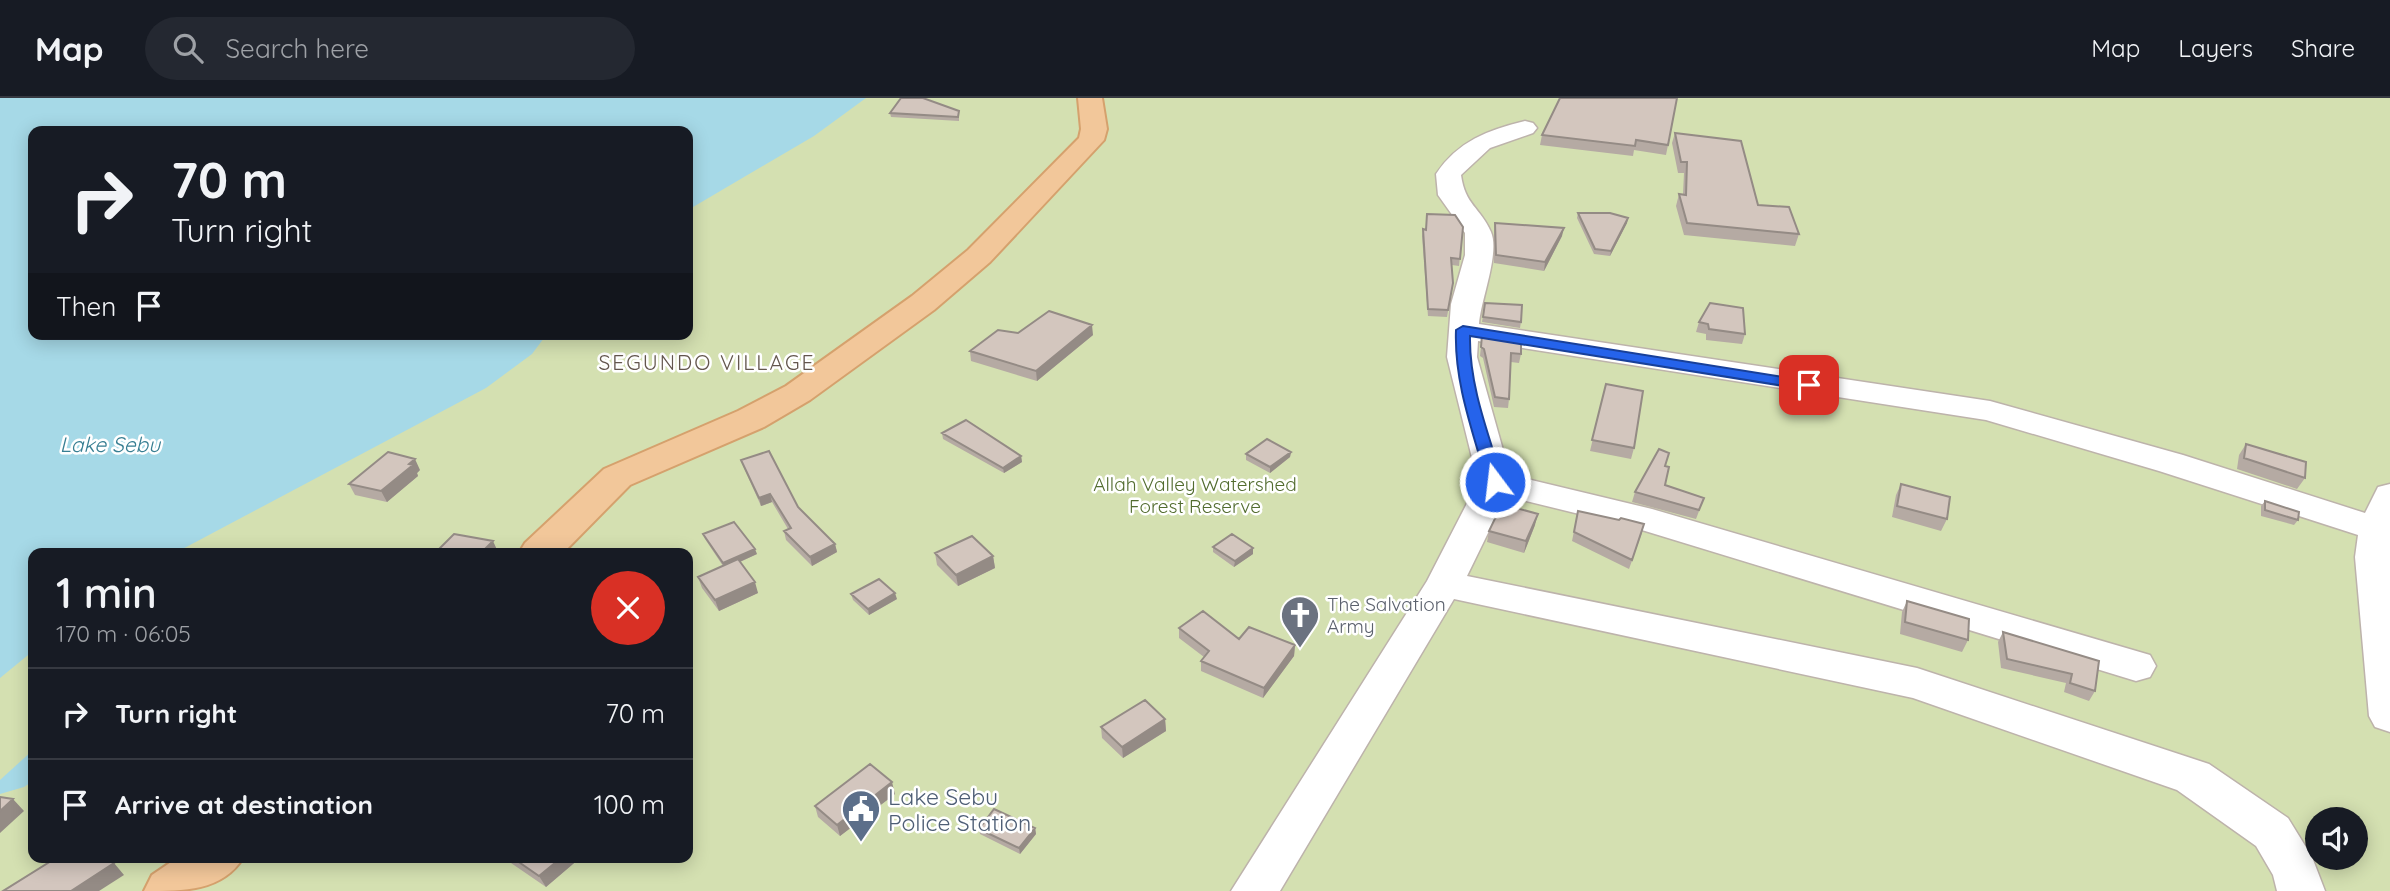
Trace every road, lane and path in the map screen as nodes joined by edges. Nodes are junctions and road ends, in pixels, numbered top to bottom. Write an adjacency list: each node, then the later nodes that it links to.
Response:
1 (1090, 98): 6 (main road)
2 (1525, 128): 3 (street)
3 (1463, 330): 4 (street); 5 (street)
4 (1495, 482): 7 (street); 8 (street)
5 (2383, 512): 9 (street)
6 (544, 548)
7 (1444, 584): 12 (street); 13 (street)
8 (2136, 666)
9 (2390, 716)
10 (210, 863): 11 (main road)
11 (170, 891)
12 (1255, 891)
13 (2301, 891)

